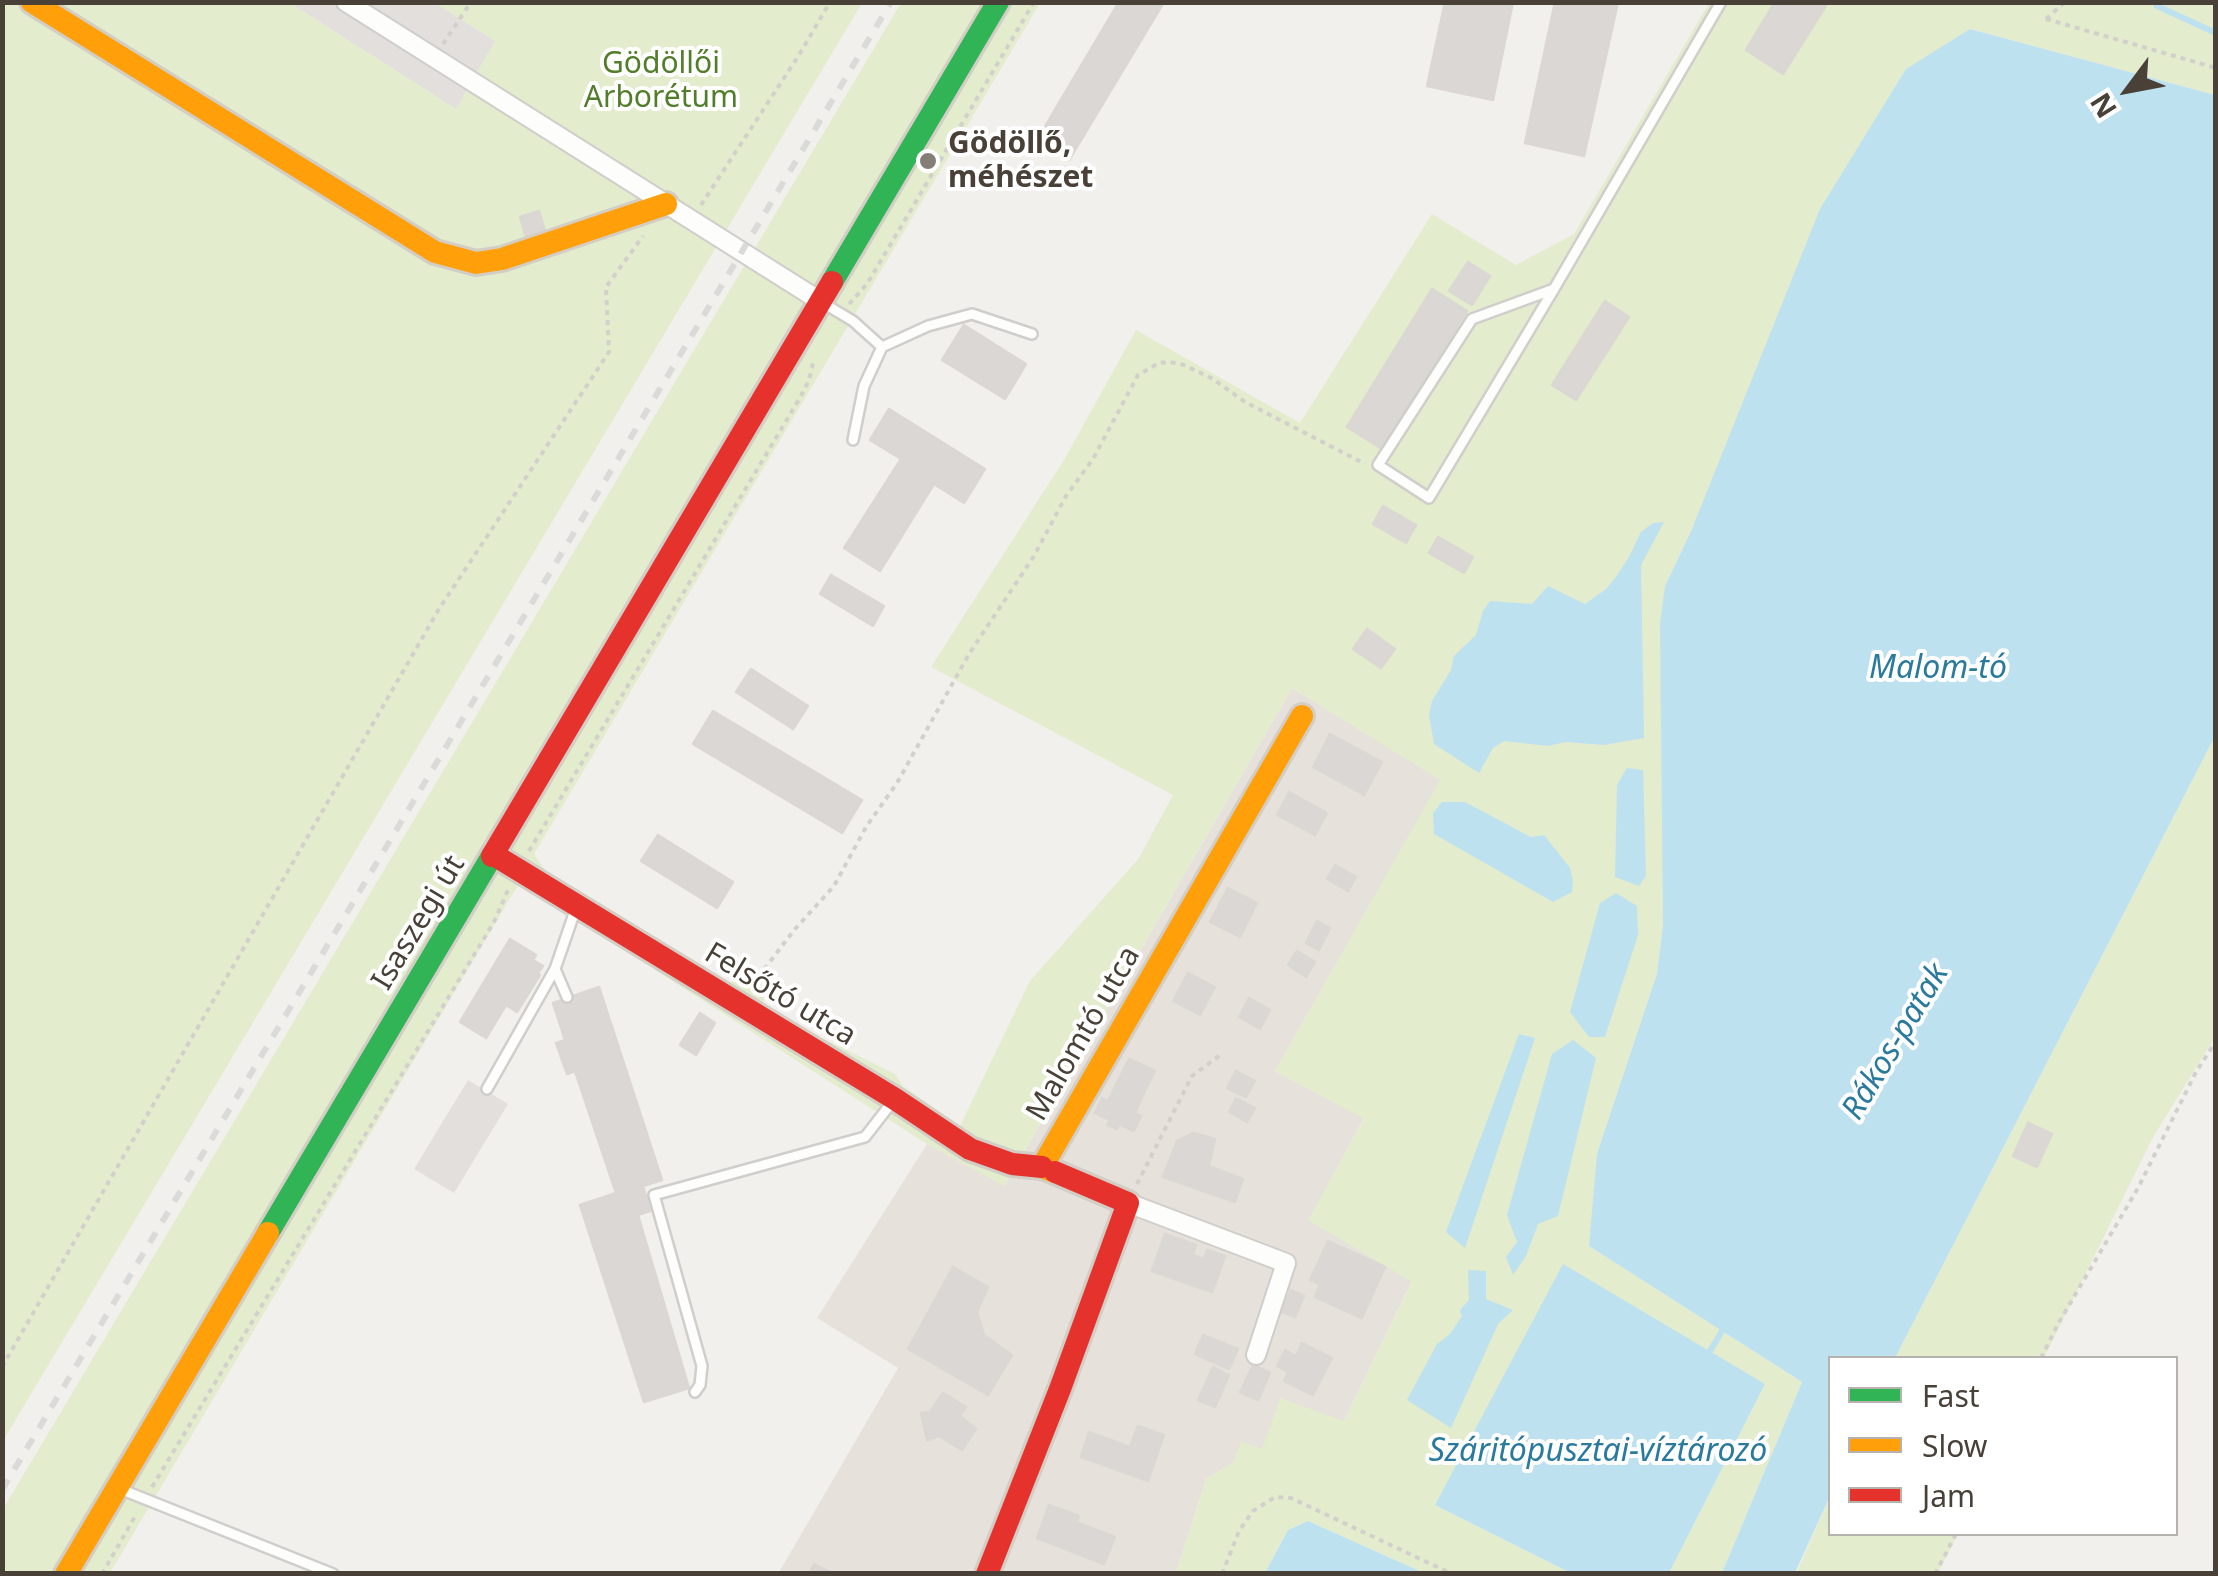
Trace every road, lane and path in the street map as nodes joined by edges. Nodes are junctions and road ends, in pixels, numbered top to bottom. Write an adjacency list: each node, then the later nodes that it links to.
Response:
1 (32, 2): 11 (street)
2 (346, 2): 9 (street)
3 (472, 2): 9 (path)
4 (830, 2): 12 (path)
5 (998, 2): 14 (street, Isaszegi út)
6 (1034, 2): 15 (path)
7 (1721, 2): 13 (lane)
8 (2065, 2): 10 (path)
9 (433, 58): 11 (street)
10 (2216, 68)
11 (666, 204): 12 (street); 36 (path)
12 (692, 220): 14 (street)
13 (1554, 290): 20 (lane); 20 (lane)
14 (820, 301): 15 (lane); 22 (street, Isaszegi út)
15 (842, 313): 17 (lane)
16 (1032, 334): 17 (lane)
17 (882, 346): 19 (lane)
18 (816, 353): 23 (path)
19 (853, 440)
20 (1393, 474): 26 (path)
21 (1302, 716): 32 (street, Malomtó utca)
22 (494, 855): 23 (street, Felsőtó utca); 38 (street, Isaszegi út)
23 (518, 870): 24 (street, Felsőtó utca); 39 (path)
24 (576, 908): 25 (lane); 31 (street, Felsőtó utca)
25 (554, 969): 27 (lane); 30 (lane)
26 (757, 978)
27 (566, 997)
28 (2216, 1040): 35 (path)
29 (1224, 1053): 33 (path)
30 (487, 1088)
31 (894, 1099): 32 (street, Felsőtó utca); 37 (lane)
32 (1042, 1166): 33 (street, Malomtó utca)
33 (1128, 1204): 34 (street); 44 (street)
34 (1256, 1356)
35 (2042, 1356)
36 (2, 1367)
37 (695, 1392)
38 (117, 1488): 39 (lane); 41 (street, Isaszegi út)
39 (146, 1499): 42 (path); 43 (lane)
40 (1955, 1536): 47 (path)
41 (66, 1574)
42 (102, 1574)
43 (333, 1574)
44 (987, 1574)
45 (1222, 1574): 46 (path)
46 (1452, 1574)
47 (1935, 1574)

